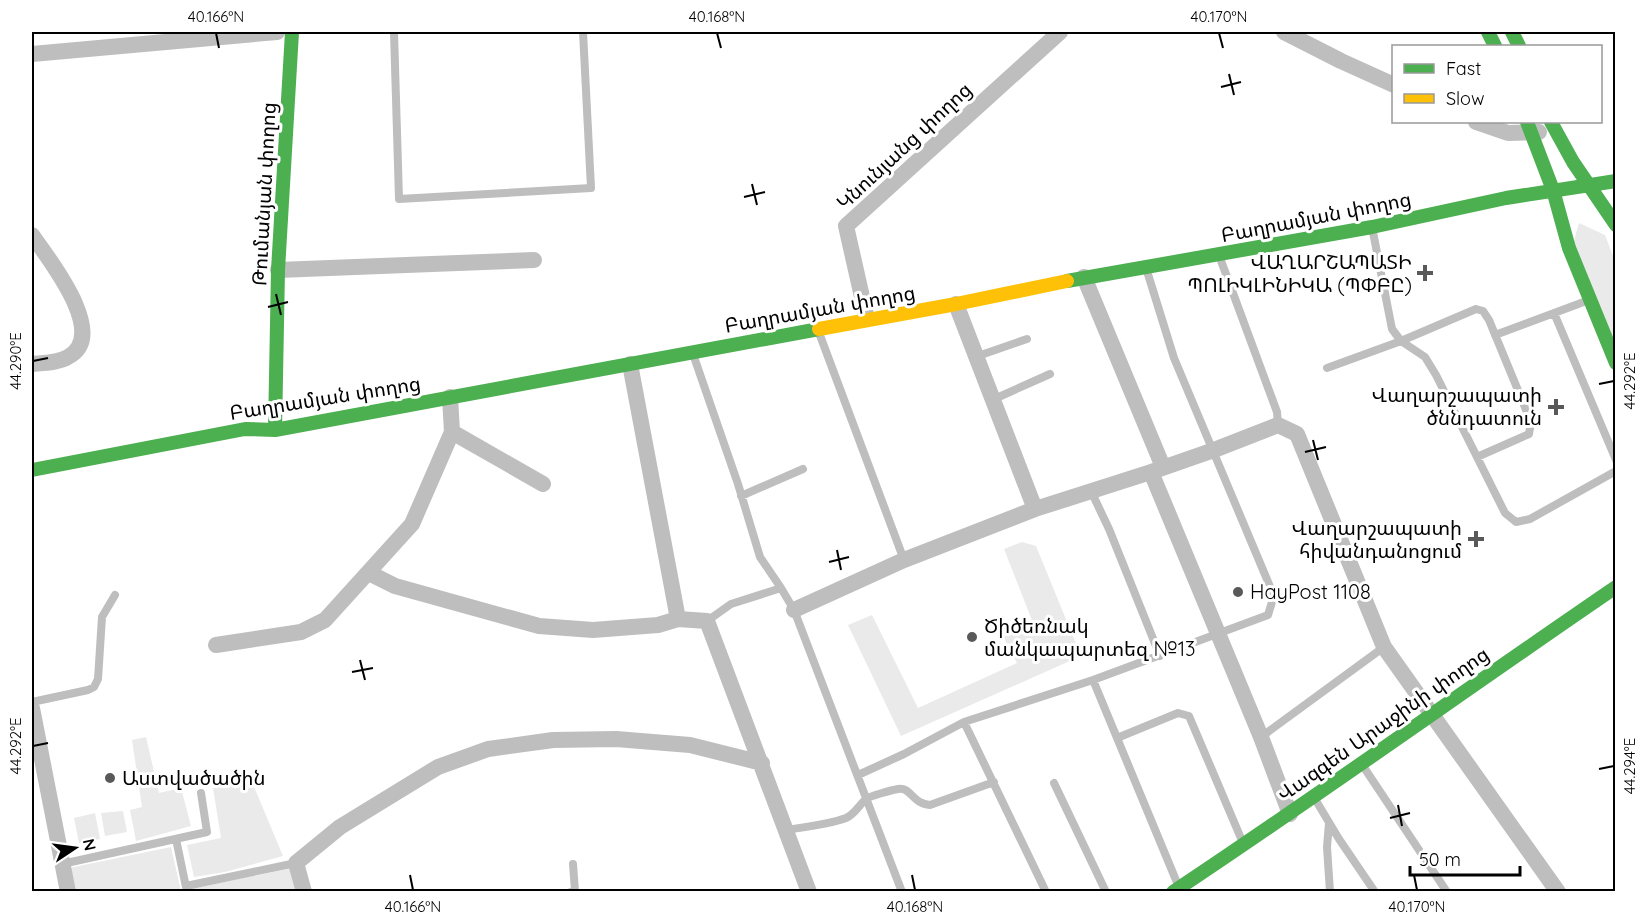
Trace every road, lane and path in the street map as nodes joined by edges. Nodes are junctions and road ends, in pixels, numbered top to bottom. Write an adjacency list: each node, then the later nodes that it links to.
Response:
1 (277, 32): 7 (street)
2 (292, 32): 21 (main road, Թումանյան փողոց)
3 (394, 32): 4 (lane)
4 (583, 32)
5 (1060, 32): 26 (street, Կնունյանց փողոց)
6 (1284, 32): 8 (street)
7 (32, 54)
8 (1392, 84)
9 (1479, 123): 11 (street)
10 (1553, 125): 11 (street); 13 (main road)
11 (1530, 127): 14 (main road)
12 (1616, 181): 13 (main road, Բաղրամյան փողոց)
13 (1589, 185): 14 (main road, Բաղրամյան փողոց); 15 (main road)
14 (1553, 190): 16 (main road, Բաղրամյան փողոց); 23 (main road)
15 (1616, 225)
16 (1372, 227): 18 (main road, Բաղրամյան փողոց); 30 (lane)
17 (32, 235): 34 (street)
18 (1219, 255): 20 (main road, Բաղրամյան փողոց); 40 (lane)
19 (534, 260): 21 (street)
20 (1146, 268): 22 (main road, Բաղրամյան փողոց); 43 (lane)
21 (279, 270): 41 (main road, Թումանյան փողոց)
22 (1084, 278): 24 (main road, Բաղրամյան փողոց); 48 (street)
23 (1590, 300): 25 (lane); 33 (main road)
24 (956, 304): 26 (main road, Բաղրամյան փողոց); 32 (street)
25 (1554, 313): 28 (lane); 45 (lane)
26 (867, 319): 27 (main road, Բաղրամյան փողոց)
27 (818, 329): 31 (main road, Բաղրամյան փողոց); 54 (lane)
28 (1495, 335): 30 (lane); 44 (lane)
29 (1027, 339): 32 (lane)
30 (1401, 341): 36 (lane); 44 (lane)
31 (693, 352): 35 (main road, Բաղրամյան փողոց); 52 (lane)
32 (975, 357): 39 (street)
33 (1616, 363)
34 (32, 364)
35 (630, 364): 38 (main road, Բաղրամյան փողոց); 60 (street)
36 (1328, 368)
37 (1050, 374): 39 (lane)
38 (450, 397): 41 (main road, Բաղրամյան փողոց); 42 (street)
39 (992, 400): 53 (street)
40 (1278, 425): 43 (street); 64 (street)
41 (275, 430): 47 (main road, Բաղրամյան փողոց)
42 (452, 432): 50 (street); 55 (street)
43 (1214, 450): 48 (street); 62 (lane)
44 (1477, 457): 49 (lane)
45 (1616, 460)
46 (803, 469): 52 (lane)
47 (32, 470)
48 (1157, 470): 51 (street); 62 (street)
49 (1616, 471)
50 (543, 484)
51 (1091, 491): 53 (street); 65 (lane)
52 (741, 496): 57 (lane)
53 (1035, 509): 54 (street)
54 (904, 560): 59 (street)
55 (369, 573): 60 (street); 63 (street)
56 (1616, 587): 69 (main road, Վազգեն Արաջինի փողոց)
57 (781, 588): 59 (lane); 61 (lane)
58 (116, 595): 67 (lane)
59 (794, 610): 76 (lane)
60 (678, 620): 61 (street)
61 (707, 621): 74 (street)
62 (1218, 635): 65 (lane); 72 (street)
63 (216, 645)
64 (1383, 647): 69 (street); 72 (lane)
65 (1160, 656): 66 (lane)
66 (1093, 680): 70 (lane); 73 (lane)
67 (32, 702)
68 (32, 708): 71 (street)
69 (1430, 714): 75 (main road, Վազգեն Արաջինի փողոց); 102 (street)
70 (964, 722): 76 (lane); 77 (lane)
71 (34, 736): 88 (street)
72 (1261, 737): 82 (street)
73 (1117, 738): 86 (lane); 91 (lane)
74 (762, 763): 84 (street); 87 (street)
75 (1361, 763): 80 (main road, Վազգեն Արաջինի փողոց); 101 (lane)
76 (858, 775): 81 (lane)
77 (994, 782): 81 (lane); 97 (lane)
78 (1054, 783): 98 (lane)
79 (201, 793): 85 (lane)
80 (1314, 797): 82 (main road, Վազգեն Արաջինի փողոց); 83 (lane)
81 (867, 799): 84 (lane); 96 (lane)
82 (1290, 814): 86 (main road, Վազգեն Արաջինի փողոց)
83 (1329, 822): 99 (lane); 100 (lane)
84 (786, 830): 95 (street)
85 (176, 839): 88 (lane); 90 (lane)
86 (1244, 844): 91 (main road, Վազգեն Արաջինի փողոց)
87 (296, 863): 90 (lane); 93 (street)
88 (62, 864): 92 (street)
89 (573, 864): 94 (lane)
90 (187, 889)
91 (1176, 889)
92 (68, 891)
93 (304, 891)
94 (571, 891)
95 (809, 891)
96 (902, 891)
97 (1046, 891)
98 (1106, 891)
99 (1330, 891)
100 (1375, 891)
101 (1446, 891)
102 (1558, 891)

